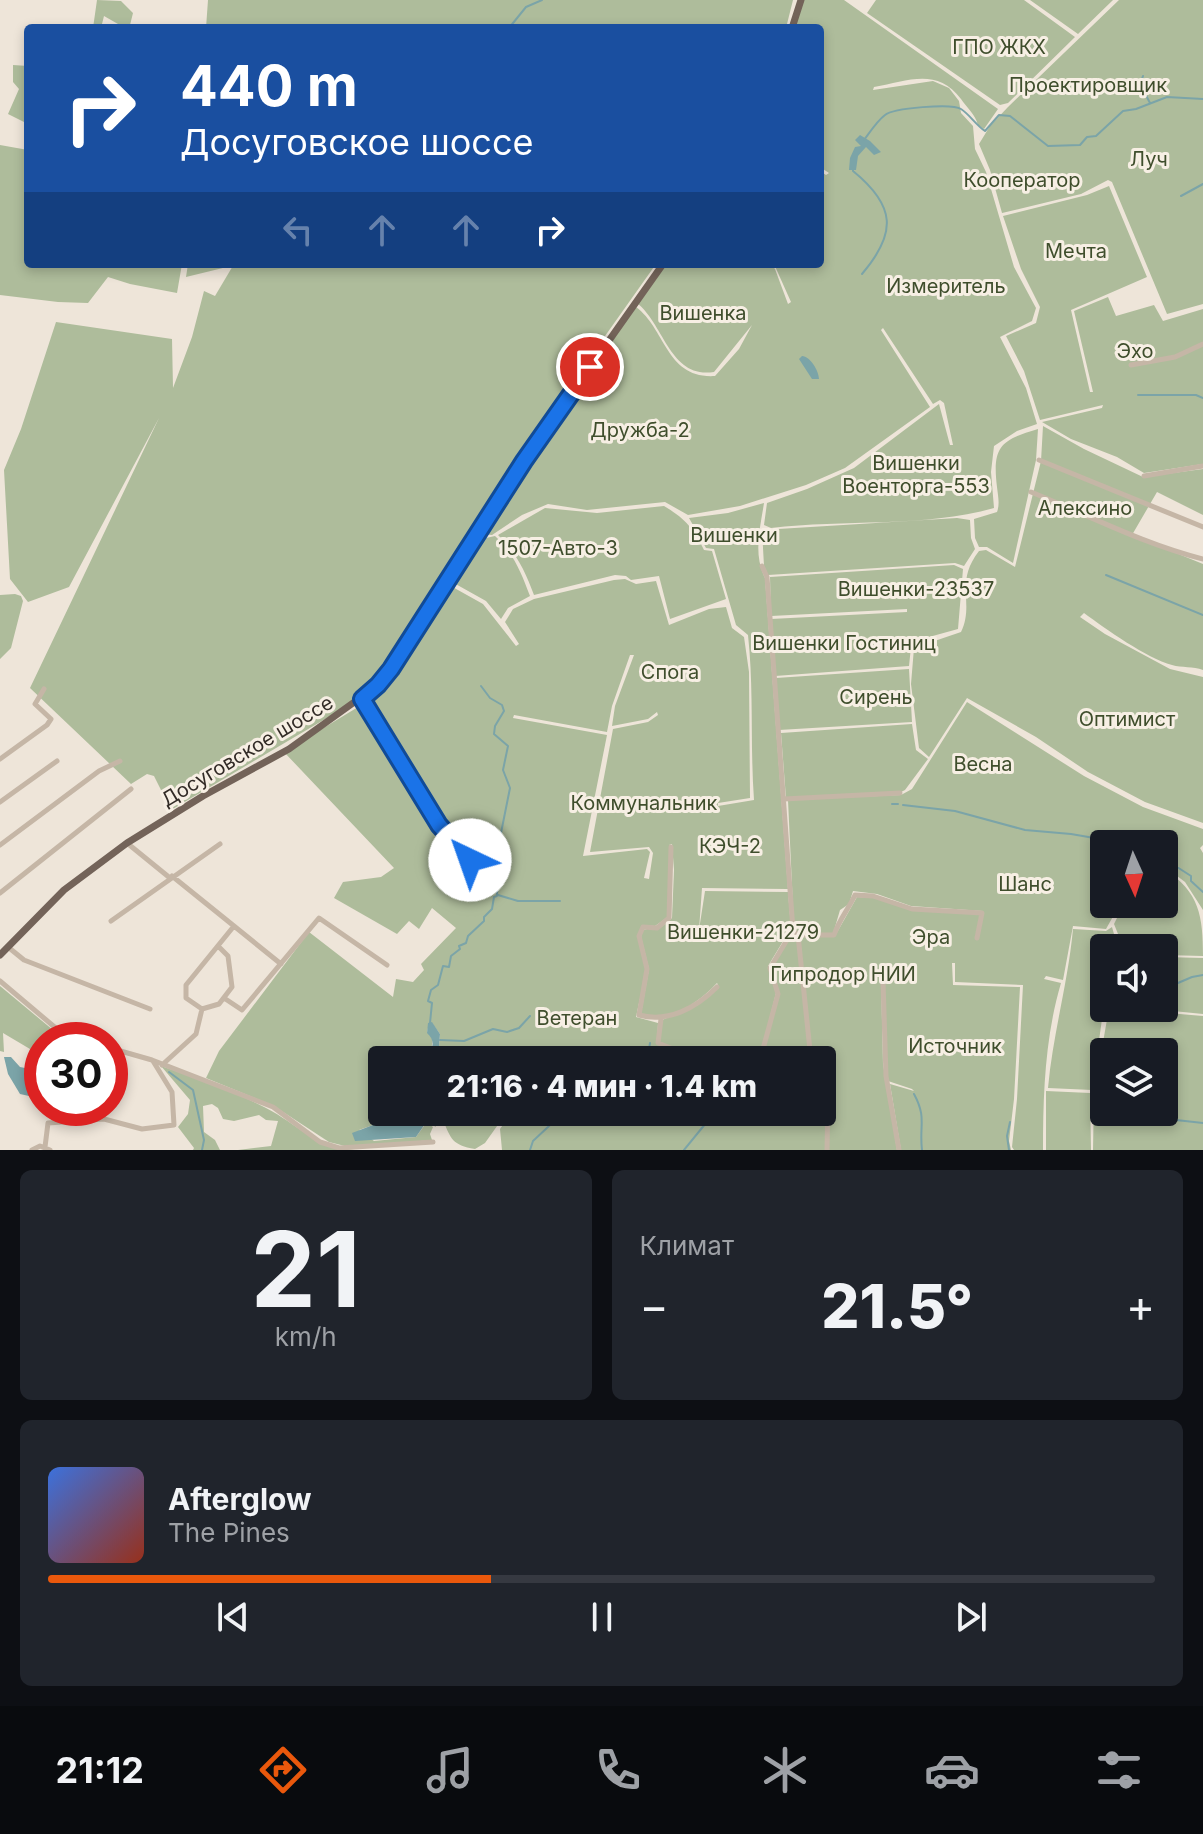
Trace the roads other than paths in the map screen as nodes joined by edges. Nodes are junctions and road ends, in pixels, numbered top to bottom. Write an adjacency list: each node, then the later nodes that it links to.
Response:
1 (801, 0): 2 (main road)
2 (793, 24)
3 (660, 268): 14 (main road, Досуговское шоссе)
4 (1203, 344): 5 (street)
5 (1131, 365)
6 (1039, 460): 10 (street)
7 (1203, 466): 8 (street)
8 (1144, 476)
9 (1031, 492): 11 (street)
10 (1203, 527)
11 (1203, 559)
12 (762, 566): 20 (street)
13 (44, 689): 15 (street)
14 (362, 699): 22 (main road, Досуговское шоссе); 26 (street)
15 (0, 759)
16 (57, 761): 21 (street)
17 (120, 761): 24 (street)
18 (131, 789): 28 (street)
19 (900, 793): 20 (street)
20 (784, 799): 31 (street)
21 (0, 802)
22 (127, 843): 27 (street); 34 (main road, Досуговское шоссе)
23 (220, 844): 27 (street)
24 (0, 845)
25 (671, 847): 44 (street)
26 (470, 860)
27 (171, 877): 29 (street); 30 (street)
28 (0, 893)
29 (111, 921)
30 (234, 926): 33 (street); 36 (street)
31 (796, 932): 32 (street); 47 (street); 48 (street)
32 (977, 938)
33 (218, 946): 41 (street); 43 (street)
34 (8, 947): 35 (main road, Досуговское шоссе); 42 (street)
35 (0, 955)
36 (281, 964): 37 (street); 41 (street)
37 (387, 965)
38 (0, 981): 45 (street)
39 (883, 981): 57 (street)
40 (717, 987): 44 (street)
41 (224, 998): 43 (street)
42 (150, 1009)
43 (202, 1009): 51 (street)
44 (661, 1019): 46 (street)
45 (49, 1022)
46 (666, 1046)
47 (764, 1046)
48 (809, 1046)
49 (128, 1053): 50 (street)
50 (152, 1060): 51 (street); 54 (street)
51 (162, 1065): 53 (street)
52 (828, 1126): 56 (street)
53 (433, 1142)
54 (47, 1148): 55 (street)
55 (32, 1150)
56 (827, 1150)
57 (899, 1150)

